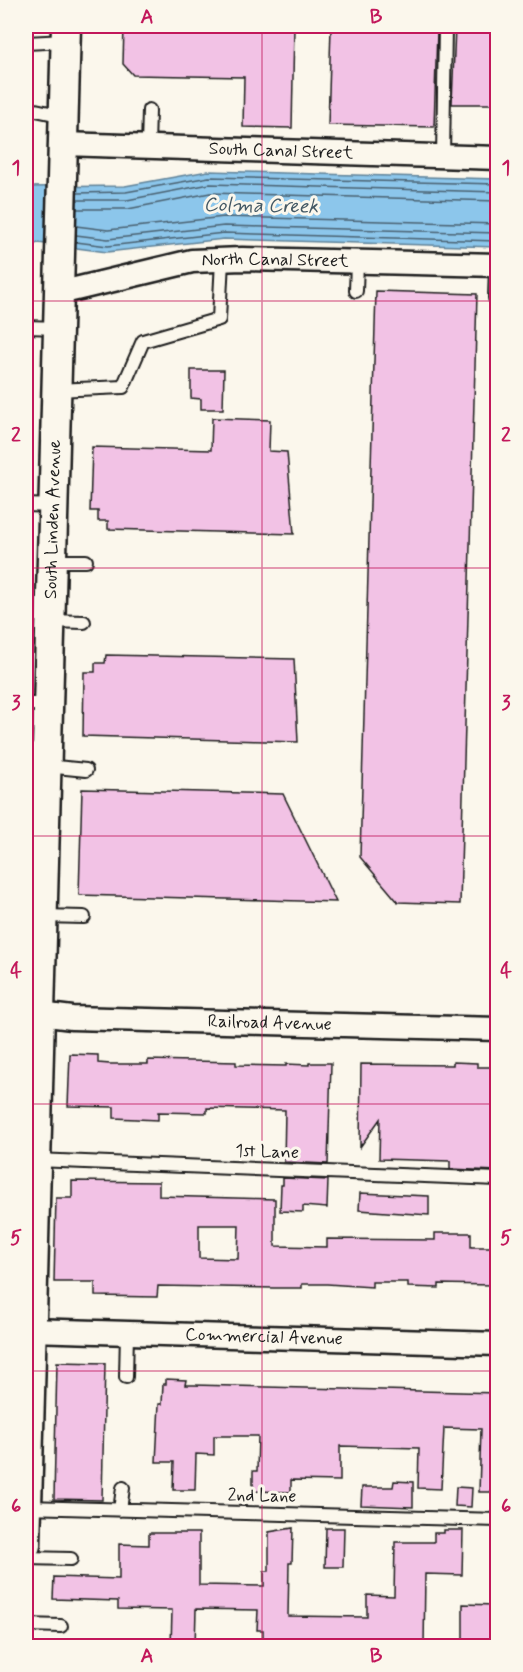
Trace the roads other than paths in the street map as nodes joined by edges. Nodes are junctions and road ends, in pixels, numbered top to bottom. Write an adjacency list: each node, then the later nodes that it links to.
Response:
1 (445, 26): 9 (lane)
2 (66, 33): 3 (lane); 6 (street, South Linden Avenue)
3 (26, 42)
4 (26, 108): 6 (lane)
5 (149, 111): 7 (lane)
6 (64, 116): 8 (street, South Linden Avenue)
7 (148, 147): 8 (street, South Canal Street); 9 (street, South Canal Street)
8 (62, 157): 15 (street, South Linden Avenue)
9 (443, 157): 10 (street, South Canal Street)
10 (498, 158)
11 (222, 260): 12 (street, North Canal Street); 15 (street, North Canal Street); 19 (lane)
12 (357, 262): 13 (street, North Canal Street); 14 (lane)
13 (497, 265): 16 (lane)
14 (356, 291)
15 (59, 293): 18 (street, South Linden Avenue)
16 (495, 298)
17 (26, 327): 18 (lane)
18 (58, 328): 19 (street, South Linden Avenue)
19 (57, 390): 20 (street, South Linden Avenue)
20 (39, 506): 21 (street, South Linden Avenue)
21 (52, 561): 22 (lane); 23 (street, South Linden Avenue)
22 (86, 561)
23 (50, 621): 24 (lane); 25 (street, South Linden Avenue)
24 (84, 622)
25 (37, 704): 26 (street, South Linden Avenue)
26 (46, 766): 27 (lane); 28 (street, South Linden Avenue)
27 (86, 770)
28 (42, 916): 29 (lane); 30 (street, South Linden Avenue)
29 (84, 917)
30 (33, 1013): 31 (street, Railroad Avenue); 32 (street, South Linden Avenue)
31 (498, 1029)
32 (30, 1159): 33 (lane, 1st Lane); 34 (street, South Linden Avenue)
33 (498, 1179)
34 (28, 1330): 35 (street, Commercial Avenue); 37 (street, South Linden Avenue)
35 (127, 1333): 36 (street, Commercial Avenue); 38 (lane)
36 (498, 1344)
37 (28, 1377): 42 (street, South Linden Avenue)
38 (126, 1377)
39 (123, 1488): 40 (lane)
40 (120, 1510): 41 (lane, 2nd Lane); 42 (lane, 2nd Lane)
41 (498, 1520)
42 (26, 1521): 43 (street, South Linden Avenue)
43 (26, 1545)
44 (26, 1558): 45 (lane)
45 (70, 1559)
46 (26, 1625): 47 (lane)
47 (61, 1626)

